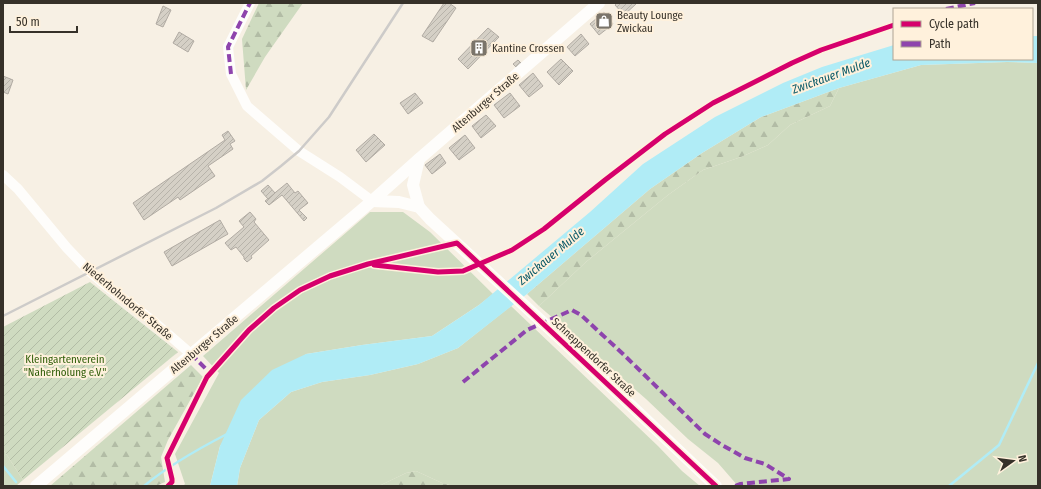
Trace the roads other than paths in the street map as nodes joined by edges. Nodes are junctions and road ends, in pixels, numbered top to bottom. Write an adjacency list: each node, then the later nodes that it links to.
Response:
1 (250, 3): 5 (street)
2 (599, 3): 3 (street, Altenburger Straße)
3 (419, 159): 5 (street, Altenburger Straße); 6 (street, Schneppendorfer Straße)
4 (3, 175): 7 (street, Niederhohndorfer Straße)
5 (372, 201): 6 (street); 7 (street, Altenburger Straße)
6 (419, 207): 9 (street, Schneppendorfer Straße)
7 (191, 354): 8 (street, Altenburger Straße)
8 (36, 486)
9 (716, 486)

